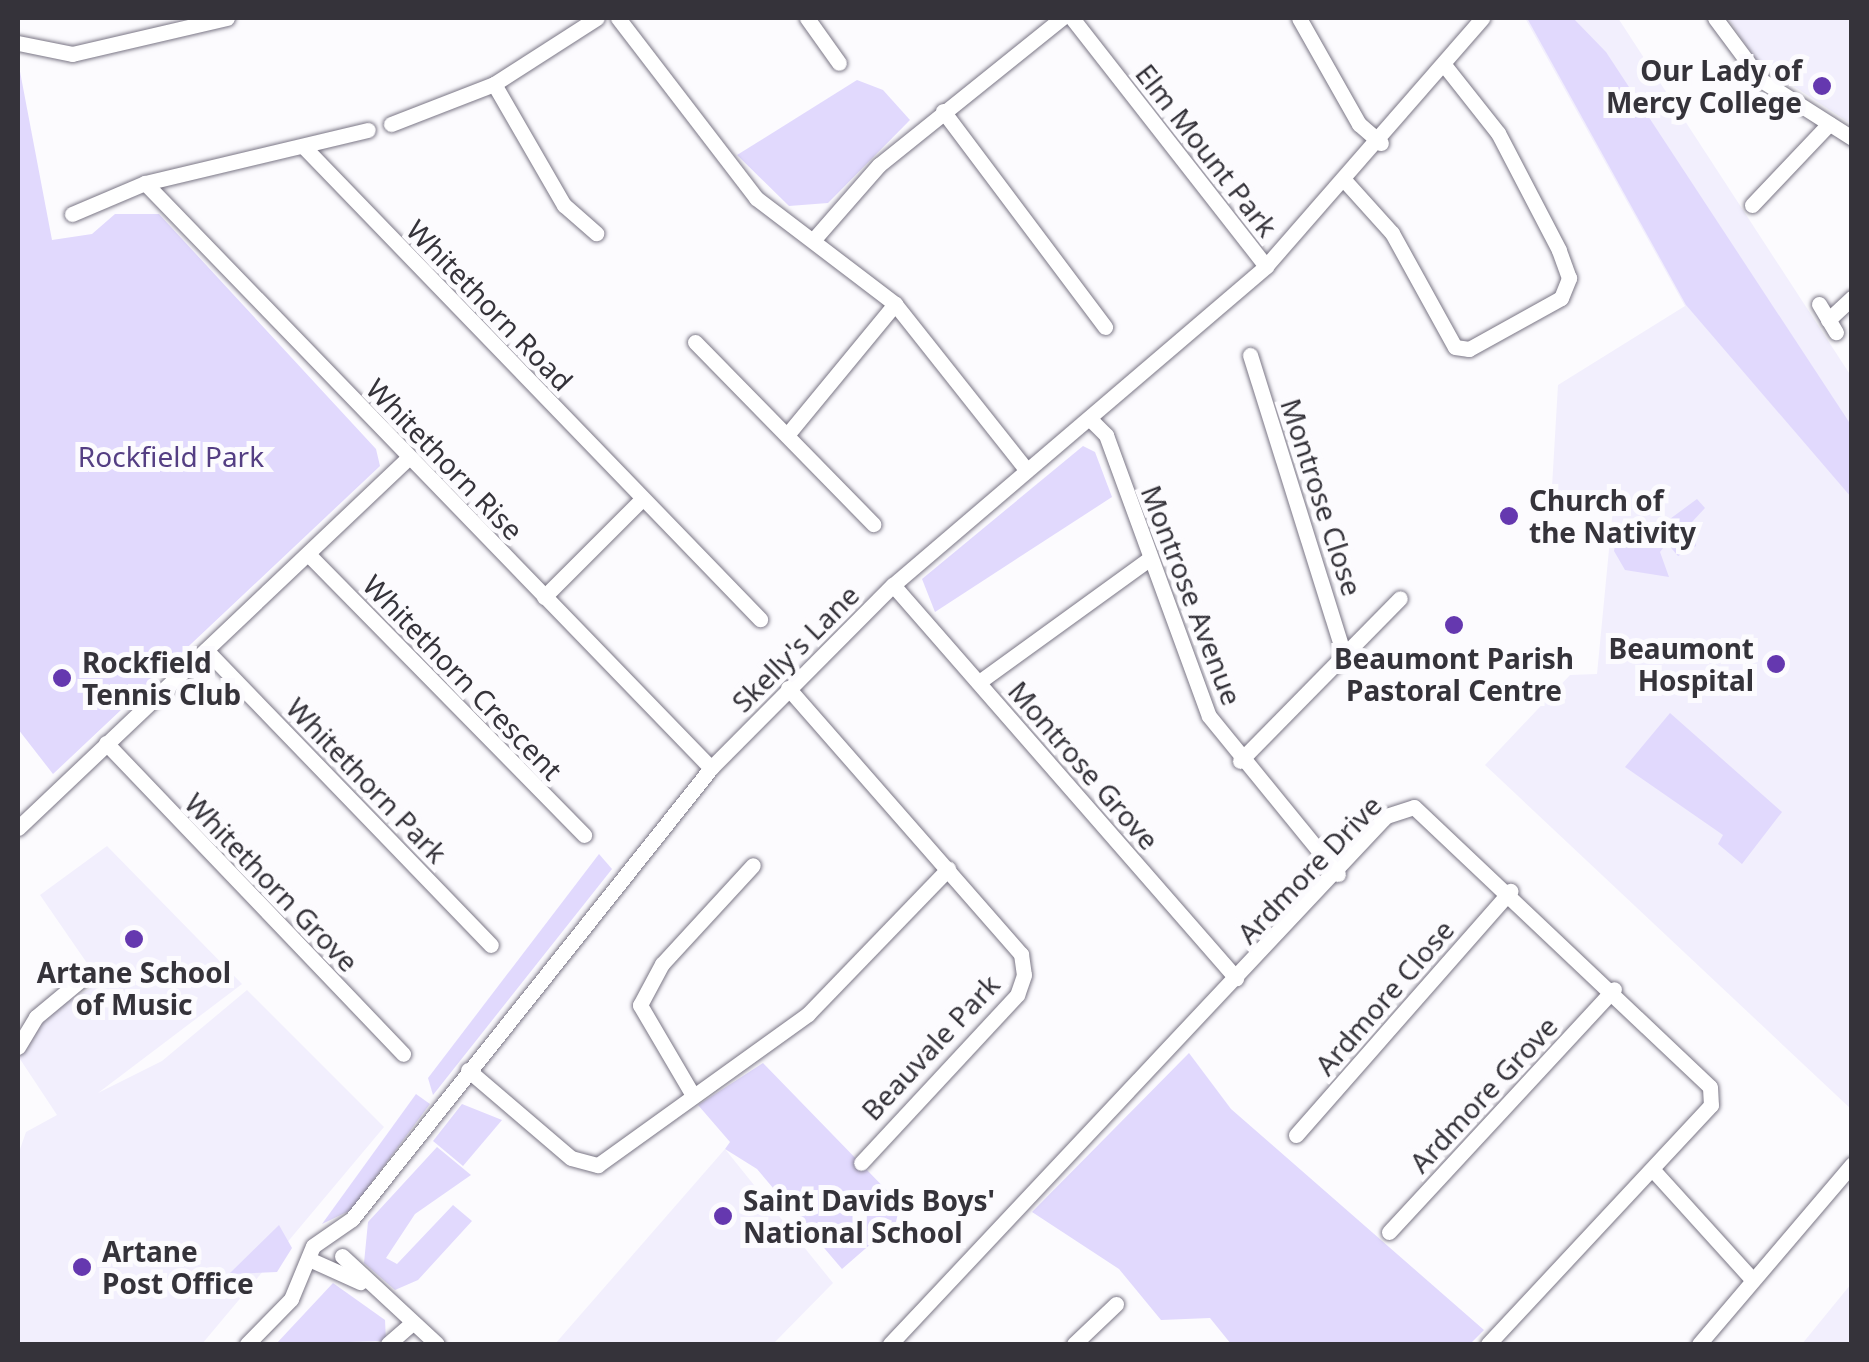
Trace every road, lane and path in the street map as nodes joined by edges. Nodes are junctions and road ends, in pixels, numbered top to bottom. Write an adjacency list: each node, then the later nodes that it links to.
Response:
1 (227, 18): 10 (street)
2 (597, 18): 13 (street)
3 (618, 18): 26 (street)
4 (806, 18): 11 (street)
5 (1062, 18): 14 (street)
6 (1072, 18): 27 (street, Elm Mount Park)
7 (1299, 18): 19 (street)
8 (1482, 18): 12 (street, Skelly's Lane)
9 (1714, 18): 16 (street)
10 (18, 43)
11 (840, 63)
12 (1445, 66): 19 (street, Skelly's Lane); 21 (street)
13 (494, 84): 15 (street); 25 (street)
14 (943, 110): 26 (street); 31 (street)
15 (391, 124)
16 (1829, 124): 18 (street); 23 (street)
17 (368, 130): 20 (street)
18 (1852, 138)
19 (1381, 143): 21 (street, Skelly's Lane)
20 (302, 146): 22 (street); 38 (street, Whitethorn Road)
21 (1346, 182): 27 (street, Skelly's Lane)
22 (145, 184): 24 (street); 36 (street, Whitethorn Rise)
23 (1752, 205)
24 (72, 214)
25 (596, 232)
26 (815, 238): 29 (street)
27 (1266, 266): 34 (street, Skelly's Lane)
28 (1852, 298): 30 (street)
29 (895, 304): 35 (street); 37 (street)
30 (1819, 304)
31 (1105, 327)
32 (696, 342): 35 (street)
33 (1250, 355): 47 (street, Montrose Close)
34 (1090, 418): 37 (street, Skelly's Lane); 41 (street, Montrose Avenue)
35 (787, 435): 39 (street)
36 (408, 458): 40 (street); 43 (street, Whitethorn Rise)
37 (1026, 469): 42 (street, Skelly's Lane)
38 (642, 499): 43 (street); 45 (street, Whitethorn Road)
39 (874, 524)
40 (308, 554): 46 (street); 54 (street, Whitethorn Crescent)
41 (1149, 560): 48 (street); 51 (street, Montrose Avenue)
42 (893, 585): 48 (street, Montrose Grove); 49 (street, Skelly's Lane)
43 (544, 597): 52 (street, Whitethorn Rise)
44 (1400, 598): 47 (street)
45 (760, 619)
46 (206, 650): 50 (street); 59 (street, Whitethorn Park)
47 (1344, 654): 51 (street)
48 (978, 682): 61 (street, Montrose Grove)
49 (788, 688): 52 (street, Skelly's Lane); 56 (street, Beauvale Park)
50 (106, 744): 53 (street); 64 (street, Whitethorn Grove)
51 (1240, 761): 57 (street, Montrose Avenue)
52 (711, 768): 65 (street, Skelly's Lane)
53 (18, 828)
54 (584, 835)
55 (753, 865): 66 (street)
56 (948, 869): 66 (street); 68 (street, Beauvale Park)
57 (1338, 874): 58 (street, Ardmore Drive); 61 (street, Ardmore Drive)
58 (1510, 891): 62 (street, Ardmore Drive); 67 (street, Ardmore Close)
59 (492, 945)
60 (82, 978): 63 (street)
61 (1236, 978): 85 (street, Ardmore Drive)
62 (1614, 989): 70 (street, Ardmore Drive); 72 (street, Ardmore Grove)
63 (18, 1047)
64 (402, 1054)
65 (468, 1070): 66 (street); 71 (street, Skelly's Lane)
66 (691, 1092)
67 (1296, 1135)
68 (861, 1163)
69 (1852, 1164): 77 (street)
70 (1653, 1170): 77 (street); 87 (street, Ardmore Drive)
71 (352, 1219): 73 (street, Skelly's Lane); 74 (street, Skelly's Lane)
72 (1389, 1232)
73 (328, 1239): 74 (street); 75 (street, Skelly's Lane)
74 (342, 1255): 76 (street); 78 (street)
75 (311, 1260): 76 (street); 79 (street, Skelly's Lane)
76 (328, 1271): 78 (street); 79 (street)
77 (1752, 1279): 88 (street)
78 (363, 1284): 81 (street)
79 (291, 1299): 82 (street)
80 (1116, 1304): 86 (street)
81 (412, 1323): 83 (street); 84 (street)
82 (247, 1344)
83 (388, 1344)
84 (438, 1344)
85 (890, 1344)
86 (1074, 1344)
87 (1488, 1344)
88 (1699, 1344)

